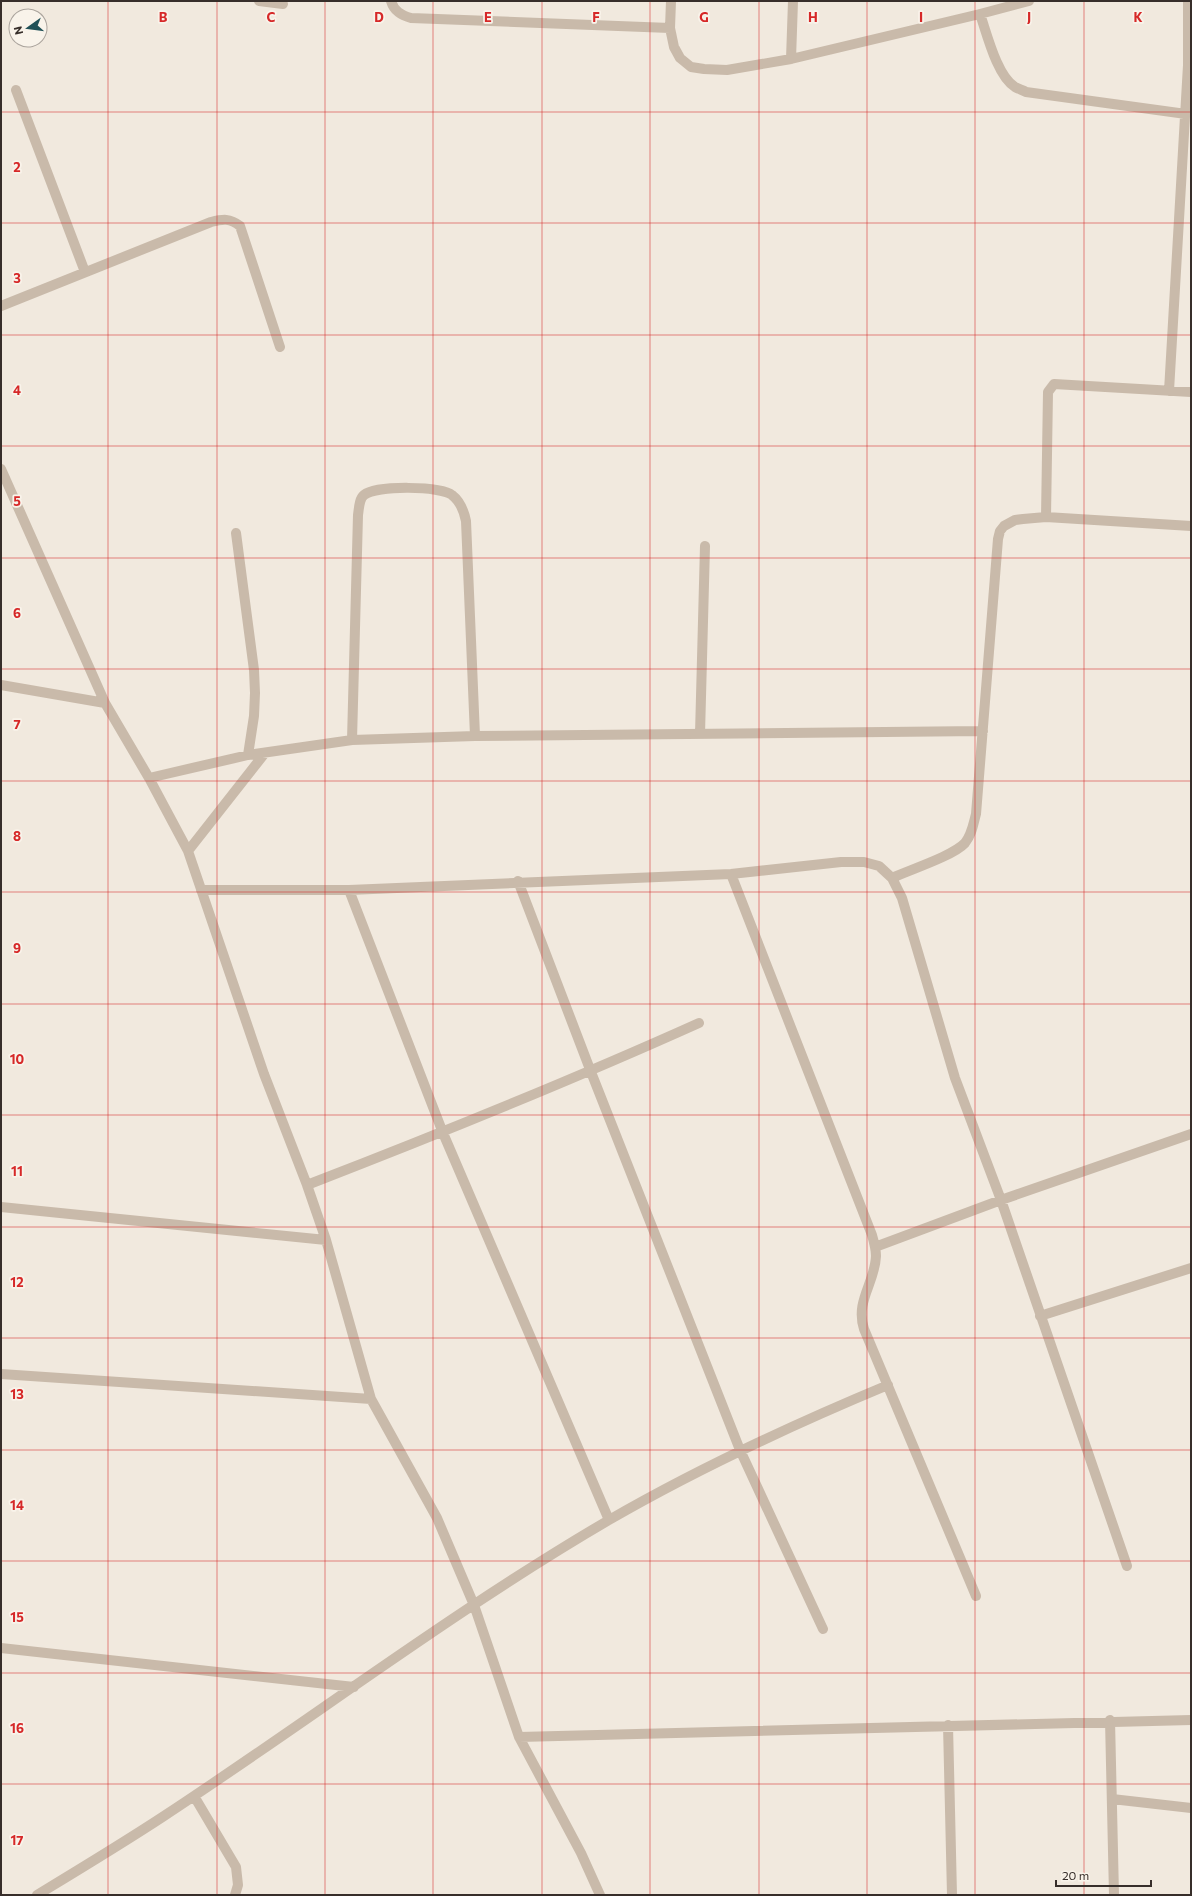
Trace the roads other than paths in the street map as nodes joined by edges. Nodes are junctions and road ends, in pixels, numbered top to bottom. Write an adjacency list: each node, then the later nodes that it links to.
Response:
1 (259, 1): 7 (street)
2 (391, 1): 9 (street)
3 (671, 1): 9 (street)
4 (793, 1): 10 (street)
5 (1029, 1): 8 (street)
6 (1188, 1): 11 (street)
7 (283, 4)
8 (980, 14): 10 (street); 13 (street)
9 (670, 28): 10 (street)
10 (791, 59)
11 (1190, 65): 13 (street)
12 (16, 90): 14 (street)
13 (1186, 114): 17 (street)
14 (85, 272): 15 (street); 16 (street)
15 (1, 306)
16 (280, 347)
17 (1169, 391): 18 (street); 20 (street)
18 (1191, 392)
19 (1, 469): 25 (street)
20 (1046, 517): 21 (street); 26 (street)
21 (1191, 526)
22 (236, 533): 31 (street)
23 (704, 546): 27 (street)
24 (1, 686): 25 (street)
25 (105, 703): 32 (street)
26 (982, 731): 27 (street); 35 (street)
27 (700, 734): 28 (street)
28 (475, 736): 29 (street); 29 (street)
29 (352, 740): 30 (street)
30 (265, 753): 31 (street); 33 (street)
31 (248, 755): 32 (street)
32 (149, 778): 33 (street)
33 (188, 851): 37 (street)
34 (730, 874): 35 (street); 36 (street); 47 (street)
35 (892, 878): 44 (street)
36 (518, 881): 38 (street); 40 (street)
37 (200, 890): 38 (street); 43 (street)
38 (349, 890): 41 (street)
39 (699, 1023): 40 (street)
40 (591, 1072): 41 (street); 53 (street)
41 (443, 1132): 43 (street); 54 (street)
42 (1191, 1134): 44 (street)
43 (307, 1185): 46 (street)
44 (1001, 1200): 47 (street); 49 (street)
45 (1, 1207): 46 (street)
46 (326, 1240): 52 (street)
47 (875, 1247): 51 (street)
48 (1191, 1268): 49 (street)
49 (1040, 1316): 55 (street)
50 (1, 1374): 52 (street)
51 (888, 1385): 53 (street); 56 (street)
52 (371, 1399): 57 (street)
53 (740, 1450): 54 (street); 58 (street)
54 (609, 1520): 57 (street)
55 (1127, 1566)
56 (976, 1596)
57 (474, 1605): 60 (street); 64 (street)
58 (823, 1629)
59 (1, 1648): 60 (street)
60 (354, 1687): 65 (street)
61 (1110, 1720): 62 (street); 63 (street); 66 (street)
62 (1191, 1720)
63 (948, 1725): 64 (street); 71 (street)
64 (519, 1737): 70 (street)
65 (194, 1796): 68 (street); 69 (street)
66 (1112, 1799): 67 (street); 72 (street)
67 (1191, 1808)
68 (37, 1895)
69 (235, 1895)
70 (600, 1895)
71 (952, 1895)
72 (1114, 1895)

